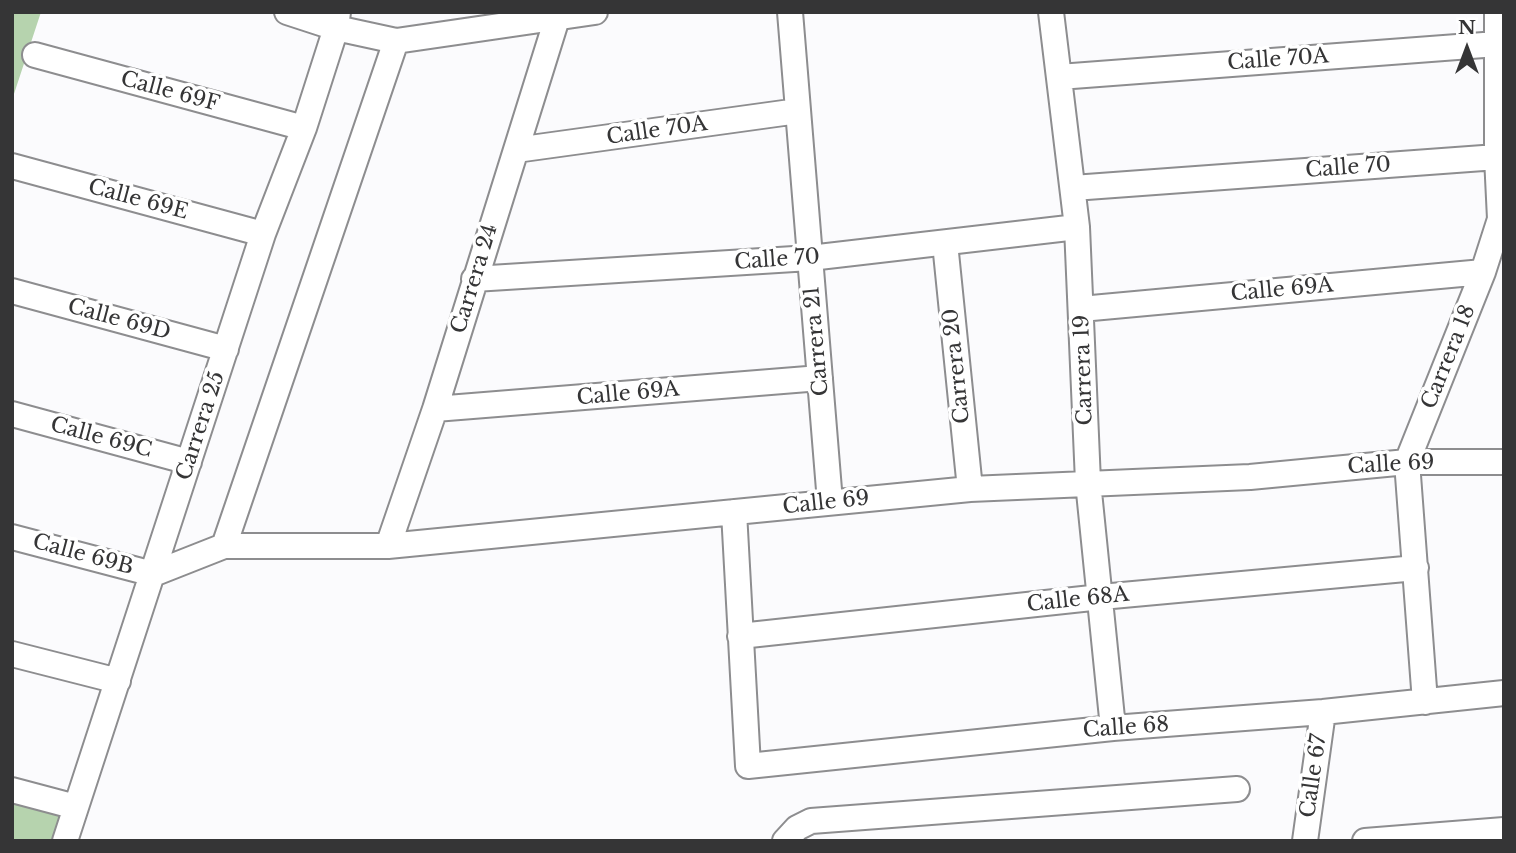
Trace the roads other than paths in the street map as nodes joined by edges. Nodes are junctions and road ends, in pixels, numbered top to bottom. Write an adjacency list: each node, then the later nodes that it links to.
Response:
1 (287, 12): 7 (street)
2 (595, 12): 6 (street)
3 (790, 12): 12 (street, Carrera 21)
4 (1051, 12): 11 (street, Carrera 19)
5 (1497, 12): 9 (street, Carrera 18)
6 (559, 14): 8 (street); 14 (street, Carrera 24)
7 (337, 20): 8 (street); 13 (street, Carrera 25)
8 (396, 41): 38 (street)
9 (1497, 44): 11 (street, Calle 70A); 15 (street, Carrera 18)
10 (35, 55): 13 (street, Calle 69F)
11 (1059, 76): 17 (street, Carrera 19)
12 (798, 111): 14 (street, Calle 70A); 21 (street, Carrera 21)
13 (304, 128): 19 (street, Carrera 25)
14 (516, 150): 23 (street, Carrera 24)
15 (1497, 157): 17 (street, Calle 70); 22 (street, Carrera 18)
16 (12, 166): 19 (street, Calle 69E)
17 (1073, 188): 18 (street, Carrera 19)
18 (1077, 227): 20 (street, Calle 70); 25 (street, Carrera 19)
19 (263, 234): 26 (street, Carrera 25)
20 (944, 243): 21 (street, Calle 70); 34 (street, Carrera 20)
21 (810, 258): 23 (street, Calle 70); 27 (street, Carrera 21)
22 (1483, 272): 25 (street, Calle 69A); 31 (street, Carrera 18)
23 (474, 279): 28 (street, Carrera 24)
24 (12, 291): 26 (street, Calle 69D)
25 (1082, 309): 33 (street, Carrera 19)
26 (226, 349): 30 (street, Carrera 25)
27 (820, 378): 28 (street, Calle 69A); 35 (street, Carrera 21)
28 (435, 410): 39 (street, Carrera 24)
29 (12, 414): 30 (street, Calle 69C)
30 (189, 462): 41 (street, Carrera 25)
31 (1407, 462): 32 (street, Calle 69); 33 (street, Calle 69); 40 (street, Carrera 18)
32 (1504, 462)
33 (1088, 482): 34 (street, Calle 69); 42 (street, Carrera 19)
34 (970, 489): 35 (street, Calle 69)
35 (830, 502): 36 (street, Calle 69)
36 (734, 512): 39 (street, Calle 69); 43 (street)
37 (12, 537): 41 (street, Calle 69B)
38 (224, 546): 39 (street, Calle 69); 41 (street, Calle 69)
39 (388, 546)
40 (1416, 568): 42 (street, Calle 68A); 47 (street, Carrera 18)
41 (153, 573): 45 (street, Carrera 25)
42 (1101, 597): 43 (street, Calle 68A); 49 (street, Carrera 19)
43 (740, 636): 49 (street, Calle 68)
44 (12, 654): 45 (street)
45 (118, 681): 52 (street, Carrera 25)
46 (1504, 693): 47 (street, Calle 68)
47 (1425, 702): 48 (street, Calle 68)
48 (1323, 712): 49 (street, Calle 68); 57 (street, Calle 67)
49 (1113, 728)
50 (1237, 789): 56 (street)
51 (12, 790): 52 (street)
52 (76, 807): 55 (street, Carrera 25)
53 (1504, 830): 54 (street)
54 (1392, 840): 58 (street)
55 (65, 841)
56 (785, 841)
57 (1305, 841)
58 (1365, 841)

